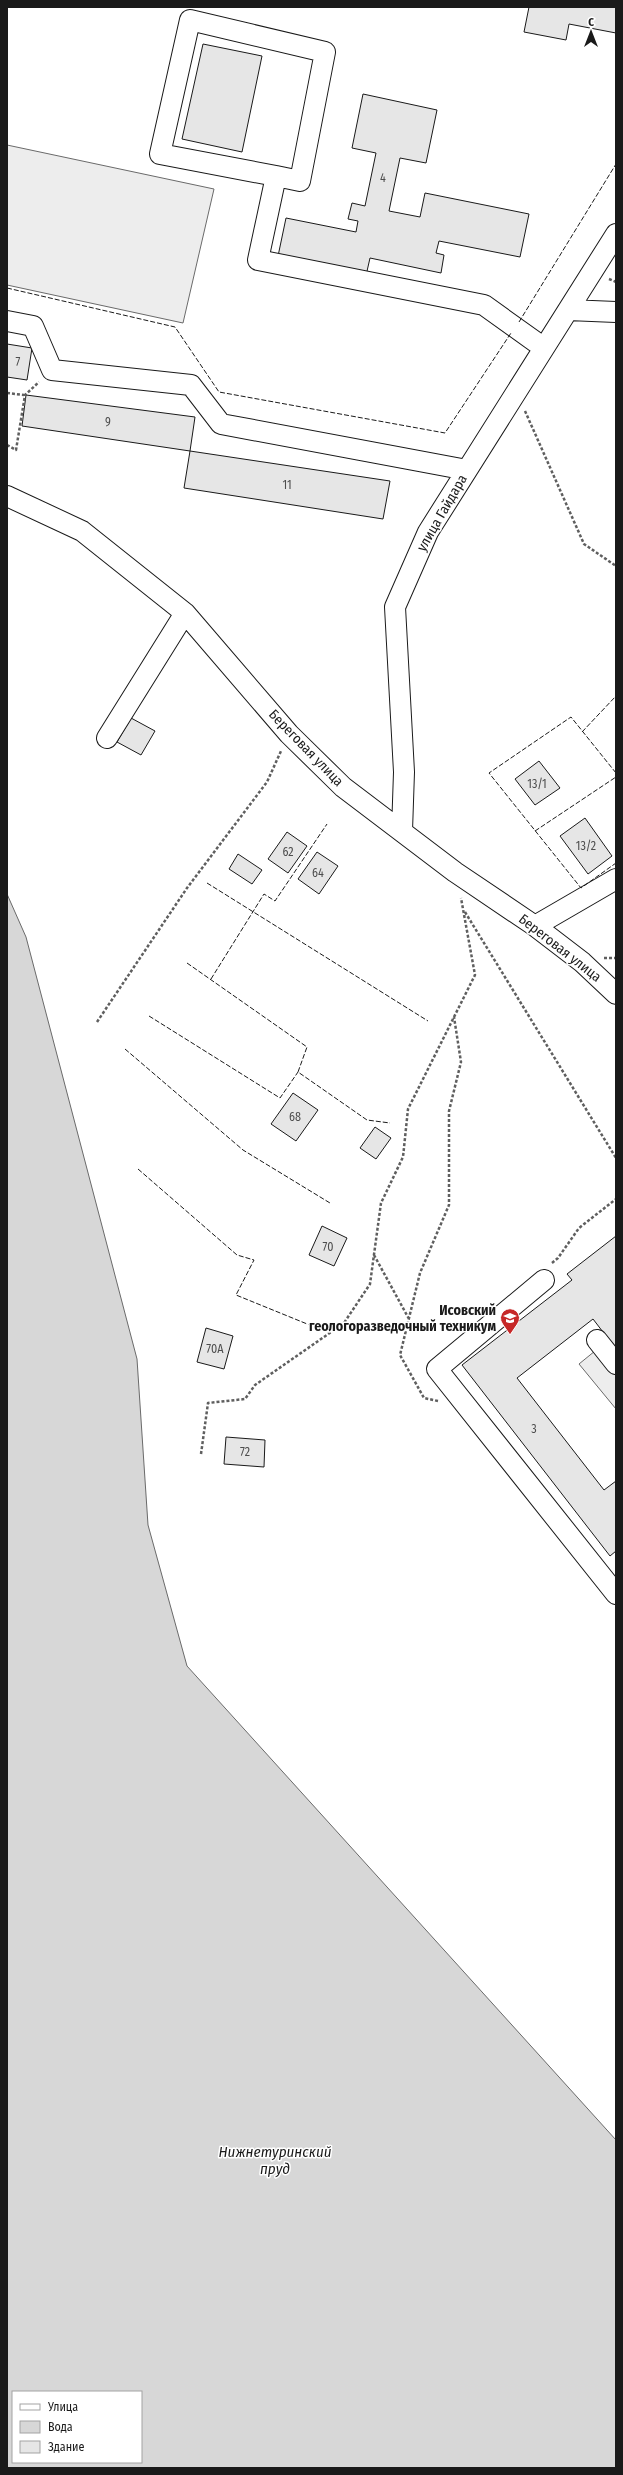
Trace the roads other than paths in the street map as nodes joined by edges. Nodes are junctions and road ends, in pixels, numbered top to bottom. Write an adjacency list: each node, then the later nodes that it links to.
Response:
1 (276, 176): 1 (street); 6 (street)
2 (616, 234): 3 (street, улица Гайдара)
3 (568, 310): 4 (street); 6 (street, улица Гайдара)
4 (616, 312)
5 (7, 321): 7 (street)
6 (544, 348): 7 (street, улица Гайдара)
7 (467, 470): 11 (street, улица Гайдара)
8 (7, 496): 9 (street, Береговая улица)
9 (185, 612): 10 (street); 11 (street, Береговая улица)
10 (107, 738)
11 (402, 831): 13 (street, Береговая улица)
12 (616, 879): 13 (street)
13 (535, 926): 14 (street, Береговая улица)
14 (616, 994)
15 (544, 1280): 18 (street)
16 (597, 1340): 17 (street)
17 (616, 1364)
18 (616, 1594)

